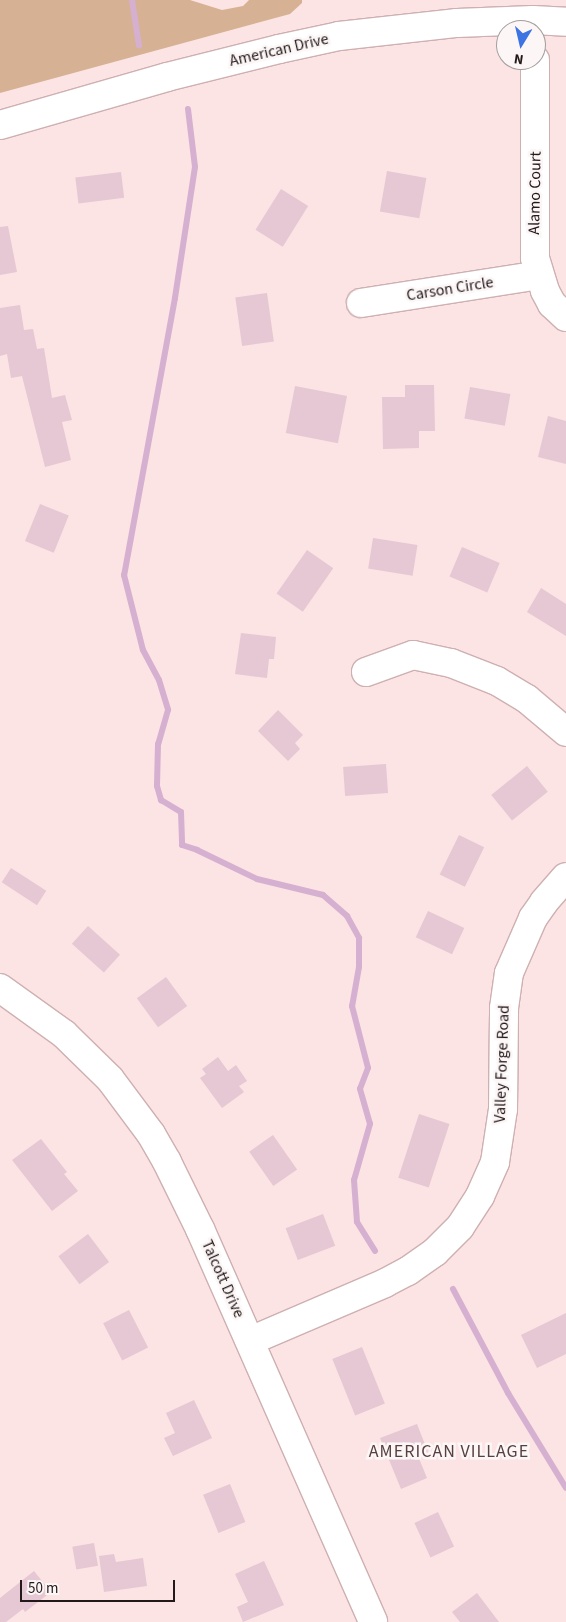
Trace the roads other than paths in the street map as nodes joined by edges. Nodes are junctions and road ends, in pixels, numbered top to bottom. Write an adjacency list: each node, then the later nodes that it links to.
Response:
1 (566, 22): 3 (street, American Drive)
2 (496, 24): 5 (street, American Drive)
3 (546, 24)
4 (535, 70): 6 (street, Alamo Court)
5 (0, 125)
6 (539, 275): 7 (street, Carson Circle); 8 (street, Alamo Court)
7 (361, 303)
8 (566, 317)
9 (366, 672): 10 (street)
10 (566, 732)
11 (566, 877): 13 (street, Valley Forge Road)
12 (0, 988): 13 (street, Talcott Drive)
13 (250, 1342): 14 (street, Talcott Drive)
14 (373, 1622)

